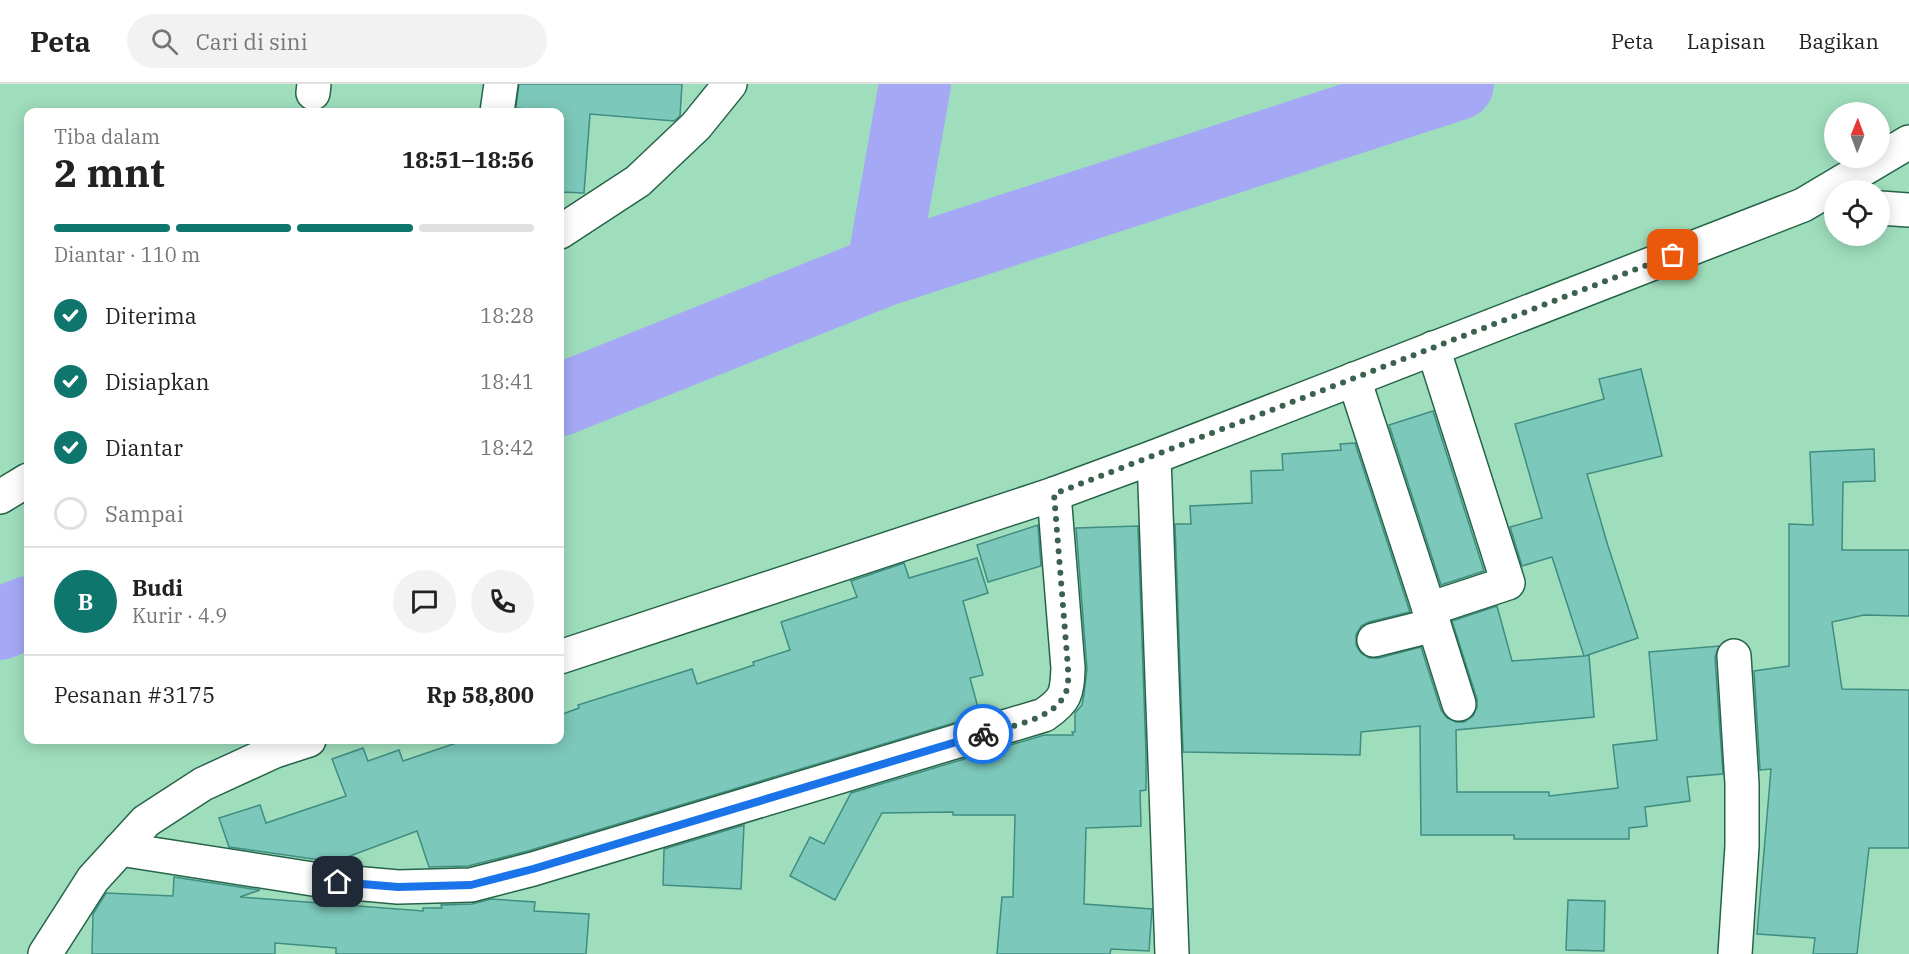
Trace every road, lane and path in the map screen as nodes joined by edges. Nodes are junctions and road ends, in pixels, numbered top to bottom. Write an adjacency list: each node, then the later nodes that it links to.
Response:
1 (501, 84): 3 (street)
2 (730, 84): 8 (street)
3 (498, 108)
4 (1909, 142): 5 (street)
5 (1819, 206): 9 (street)
6 (1890, 209): 7 (street)
7 (1909, 210)
8 (564, 229)
9 (1433, 348): 10 (street); 15 (street)
10 (1354, 379): 11 (street); 15 (street)
11 (1154, 456): 13 (street); 23 (street)
12 (24, 482): 14 (street)
13 (1054, 494): 17 (street); 21 (street)
14 (0, 497)
15 (1432, 617): 16 (street); 19 (street)
16 (1374, 640)
17 (564, 656)
18 (1734, 656): 24 (street)
19 (1459, 704)
20 (297, 744): 21 (street)
21 (120, 849): 22 (street)
22 (45, 954)
23 (1172, 954)
24 (1735, 954)

